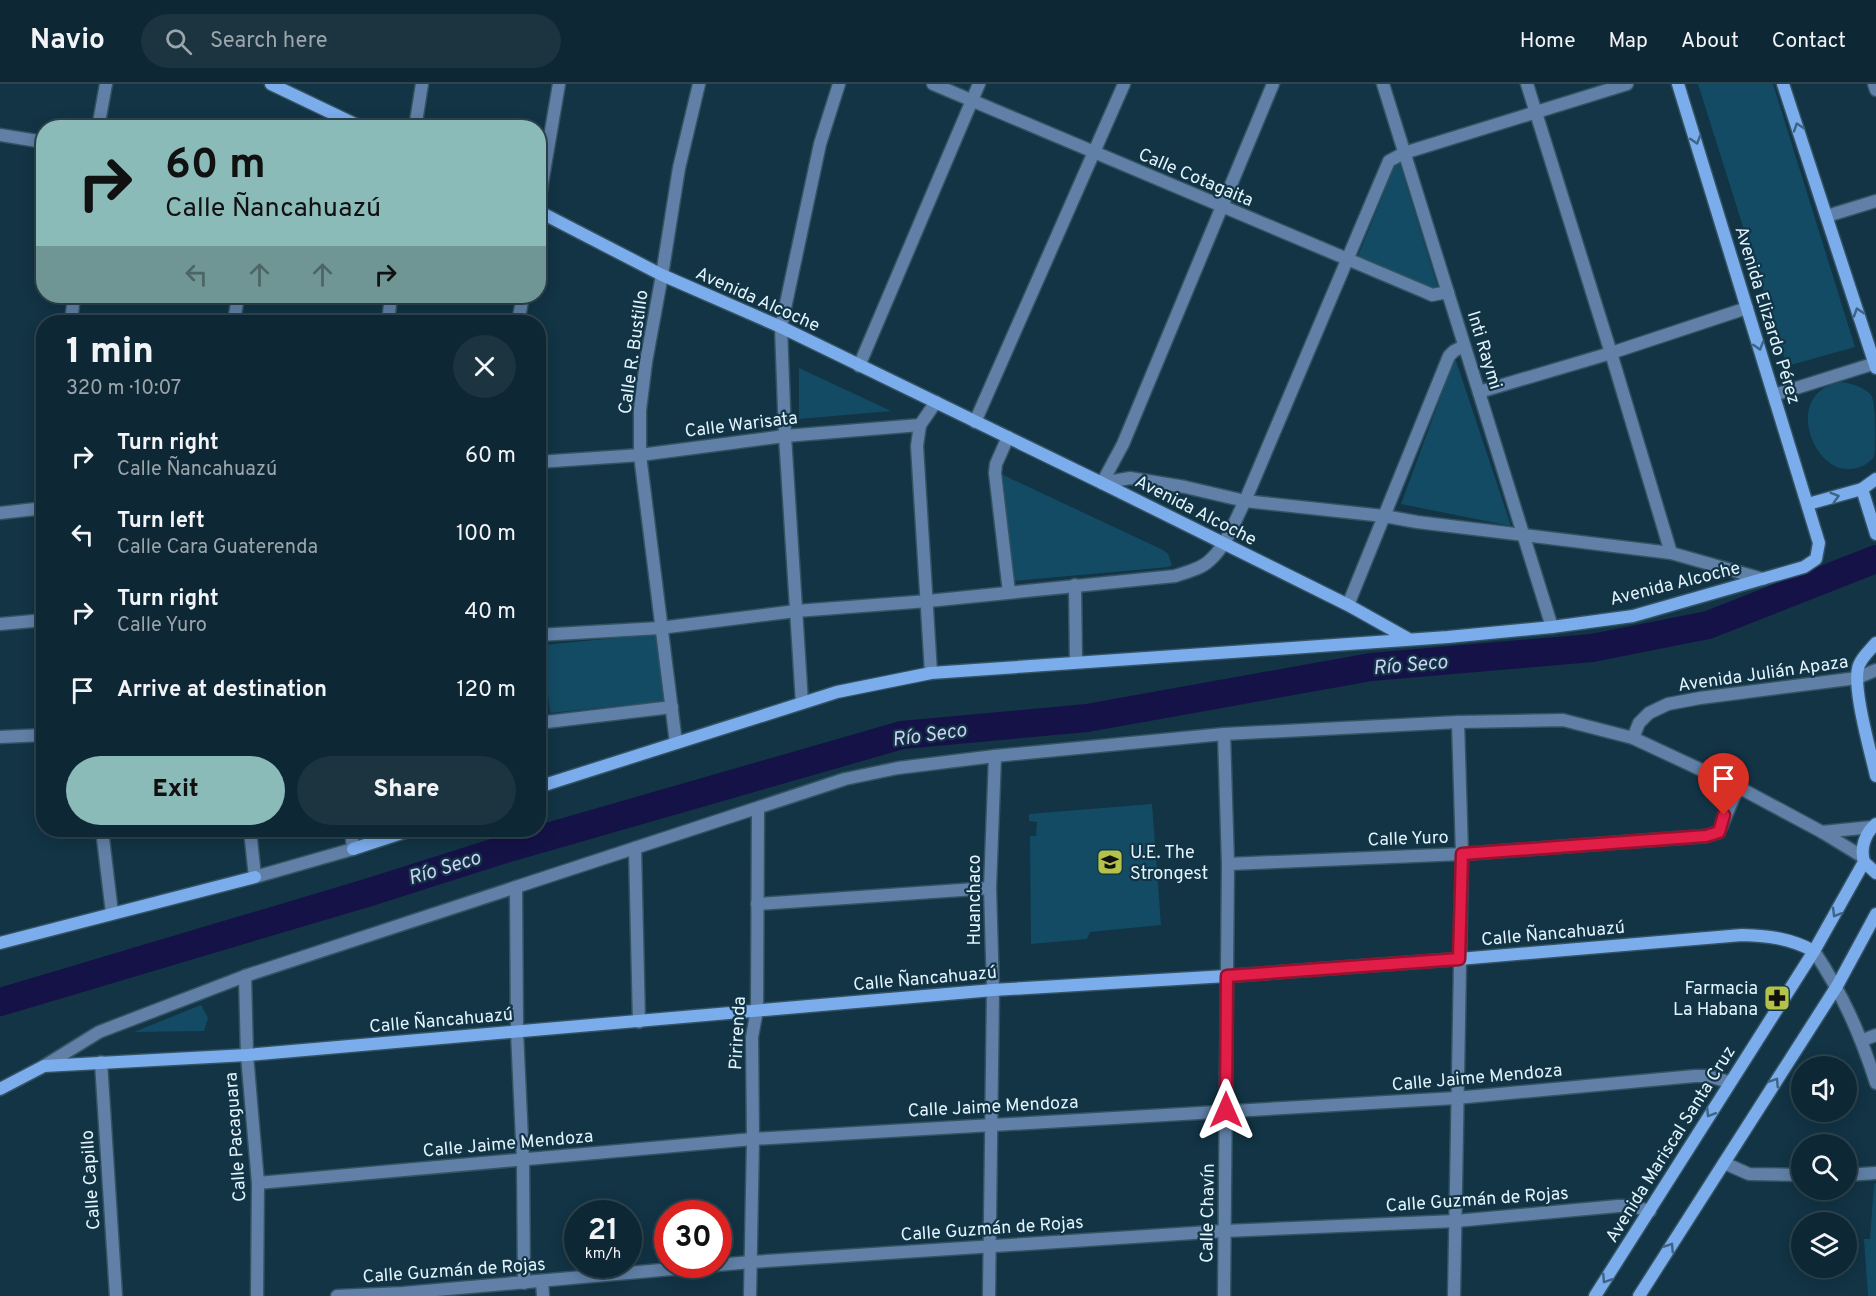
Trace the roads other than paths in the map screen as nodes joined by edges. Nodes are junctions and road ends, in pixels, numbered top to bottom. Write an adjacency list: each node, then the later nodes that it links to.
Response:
1 (106, 84): 21 (street)
2 (272, 84): 17 (street)
3 (422, 84): 23 (street)
4 (559, 84): 28 (street)
5 (699, 84): 34 (street, Calle R. Bustillo)
6 (839, 84): 37 (street)
7 (933, 84): 19 (street, Calle Cotagaita)
8 (979, 84): 19 (street)
9 (1124, 84): 27 (street)
10 (1273, 84): 30 (street)
11 (1383, 84): 26 (street, Inti Raymi)
12 (1527, 84): 20 (street)
13 (1627, 84): 20 (street)
14 (1678, 84): 36 (street, Avenida Elizardo Pérez, one-way to 36)
15 (1783, 84): 32 (street, one-way to 15)
16 (1874, 84): 18 (street)
17 (293, 89): 22 (street)
18 (1876, 90)
19 (972, 101): 27 (street, Calle Cotagaita); 41 (street)
20 (1536, 111): 26 (street); 39 (street)
21 (99, 120)
22 (349, 120)
23 (416, 120)
24 (0, 135): 25 (street)
25 (36, 141)
26 (1404, 153): 33 (street); 35 (street, Inti Raymi)
27 (1094, 154): 30 (street, Calle Cotagaita); 45 (street)
28 (546, 161)
29 (1876, 201): 32 (street)
30 (1221, 207): 33 (street, Calle Cotagaita); 52 (street)
31 (546, 213): 34 (street, Avenida Alcoche)
32 (1827, 216): 40 (street, one-way to 32)
33 (1346, 260): 35 (street, Calle Cotagaita); 54 (street)
34 (662, 275): 37 (street, Avenida Alcoche); 49 (street, Calle R. Bustillo)
35 (1448, 292): 38 (street, Inti Raymi)
36 (1747, 308): 39 (street); 43 (street, Avenida Elizardo Pérez, one-way to 43)
37 (781, 327): 41 (street, Avenida Alcoche); 47 (street)
38 (1464, 346): 42 (street, Inti Raymi); 58 (street)
39 (1611, 353): 42 (street); 62 (street)
40 (1876, 365): 43 (street)
41 (860, 366): 44 (street, Avenida Alcoche)
42 (1479, 392): 60 (street, Inti Raymi)
43 (1774, 395): 55 (street, Avenida Elizardo Pérez)
44 (936, 402): 45 (street, Avenida Alcoche); 46 (street)
45 (975, 422): 48 (street, Avenida Alcoche)
46 (920, 425): 47 (street, Calle Warisata); 66 (street)
47 (785, 436): 49 (street, Calle Warisata); 68 (street)
48 (1008, 437): 52 (street, Avenida Alcoche); 65 (street)
49 (640, 454): 50 (street, Calle Warisata); 72 (street, Calle R. Bustillo)
50 (546, 461)
51 (1876, 479): 53 (street)
52 (1102, 483): 54 (street); 61 (street, Avenida Alcoche)
53 (1862, 489): 55 (street, one-way to 53); 59 (street)
54 (1245, 501): 58 (street); 61 (street)
55 (1808, 504): 63 (street, Avenida Alcoche)
56 (36, 509): 57 (street)
57 (0, 513)
58 (1384, 516): 60 (street); 67 (street)
59 (1875, 530)
60 (1523, 535): 62 (street); 71 (street, Inti Raymi)
61 (1222, 543): 64 (street); 67 (street, Avenida Alcoche)
62 (1671, 553): 63 (street)
63 (1763, 579): 71 (street, Avenida Alcoche)
64 (1074, 585): 65 (street); 76 (street)
65 (1009, 592): 66 (street)
66 (928, 601): 68 (street); 78 (street)
67 (1348, 605): 74 (street, Avenida Alcoche)
68 (796, 611): 72 (street); 80 (street)
69 (36, 621): 70 (street)
70 (0, 624)
71 (1552, 627): 74 (street, Avenida Alcoche)
72 (660, 628): 73 (street); 81 (street, Calle R. Bustillo)
73 (546, 635)
74 (1407, 638): 76 (street)
75 (1876, 643): 79 (street)
76 (1076, 662): 78 (street)
77 (1876, 670): 79 (street, Avenida Julián Apaza)
78 (931, 673): 80 (street)
79 (1857, 678): 87 (street, Avenida Julián Apaza); 90 (street)
80 (802, 703): 88 (street)
81 (672, 707): 82 (street); 88 (street, Calle R. Bustillo)
82 (546, 722)
83 (1458, 722): 84 (street); 87 (street); 102 (street)
84 (1224, 734): 89 (street); 104 (street, Calle Chavín)
85 (36, 735): 86 (street)
86 (0, 737)
87 (1633, 738): 92 (street)
88 (676, 743): 91 (street)
89 (994, 756): 93 (street); 108 (street, Huanchaco)
90 (1876, 776)
91 (546, 784)
92 (1738, 787): 95 (street); 102 (street, Calle Yuro)
93 (758, 808): 100 (street); 109 (street, Pirirenda)
94 (1874, 826): 95 (street); 103 (street, Avenida Mariscal Santa Cruz)
95 (1822, 832): 103 (street)
96 (103, 837): 110 (street)
97 (251, 837): 106 (street)
98 (352, 837): 101 (street)
99 (390, 837): 101 (street)
100 (635, 848): 107 (street); 120 (street)
101 (353, 849): 106 (street)
102 (1462, 854): 104 (street, Calle Yuro); 114 (street)
103 (1863, 859): 105 (street); 113 (street, Avenida Mariscal Santa Cruz, one-way to 113)
104 (1228, 864): 116 (street, Calle Chavín)
105 (1876, 873)
106 (255, 877): 110 (street)
107 (516, 887): 115 (street); 121 (street)
108 (990, 888): 109 (street); 118 (street, Huanchaco)
109 (757, 904): 119 (street, Pirirenda)
110 (112, 913): 112 (street)
111 (1876, 914): 117 (street)
112 (0, 943)
113 (1814, 951): 114 (street, Calle Ñancahuazú); 117 (street); 127 (street, Avenida Mariscal Santa Cruz)
114 (1459, 959): 116 (street, Calle Ñancahuazú); 130 (street)
115 (245, 976): 124 (street, Calle Pacaguara); 126 (street)
116 (1227, 976): 118 (street, Calle Ñancahuazú); 131 (street, Calle Chavín)
117 (1837, 986): 123 (street); 135 (street, one-way to 117)
118 (993, 990): 119 (street, Calle Ñancahuazú); 132 (street, Huanchaco)
119 (757, 1010): 120 (street, Calle Ñancahuazú); 133 (street, Pirirenda)
120 (639, 1022): 121 (street, Calle Ñancahuazú)
121 (517, 1032): 124 (street, Calle Ñancahuazú); 134 (street)
122 (1876, 1035): 123 (street)
123 (1863, 1040): 128 (street)
124 (247, 1055): 125 (street, Calle Ñancahuazú); 139 (street, Calle Pacaguara)
125 (101, 1062): 126 (street, Calle Ñancahuazú); 148 (street, Calle Capillo)
126 (44, 1066): 129 (street, Calle Ñancahuazú)
127 (1729, 1082): 130 (street, Calle Jaime Mendoza); 140 (street, Avenida Mariscal Santa Cruz, one-way to 140)
128 (1876, 1083)
129 (0, 1089)
130 (1456, 1098): 131 (street, Calle Jaime Mendoza); 141 (street)
131 (1226, 1110): 132 (street, Calle Jaime Mendoza); 142 (street, Calle Chavín)
132 (992, 1124): 133 (street, Calle Jaime Mendoza); 143 (street, Huanchaco)
133 (753, 1139): 134 (street, Calle Jaime Mendoza); 144 (street, Pirirenda)
134 (523, 1161): 139 (street, Calle Jaime Mendoza); 146 (street)
135 (1724, 1163): 138 (street); 157 (street, one-way to 135)
136 (1876, 1173): 137 (street)
137 (1857, 1174)
138 (1791, 1175)
139 (258, 1183): 149 (street, Calle Pacaguara)
140 (1650, 1211): 141 (street, Calle Guzmán de Rojas); 156 (street, Avenida Mariscal Santa Cruz, one-way to 156)
141 (1456, 1221): 142 (street, Calle Guzmán de Rojas); 155 (street)
142 (1224, 1231): 143 (street, Calle Guzmán de Rojas); 154 (street, Calle Chavín)
143 (990, 1246): 144 (street, Calle Guzmán de Rojas); 153 (street, Huanchaco)
144 (751, 1262): 145 (street, Calle Guzmán de Rojas); 152 (street, Pirirenda)
145 (542, 1281): 146 (street, Calle Guzmán de Rojas); 151 (street)
146 (524, 1283): 147 (street, Calle Guzmán de Rojas)
147 (403, 1295): 150 (street, Calle Guzmán de Rojas)
148 (116, 1296)
149 (257, 1296)
150 (337, 1296)
151 (543, 1296)
152 (750, 1296)
153 (989, 1296)
154 (1224, 1296)
155 (1454, 1296)
156 (1595, 1296)
157 (1638, 1296)

